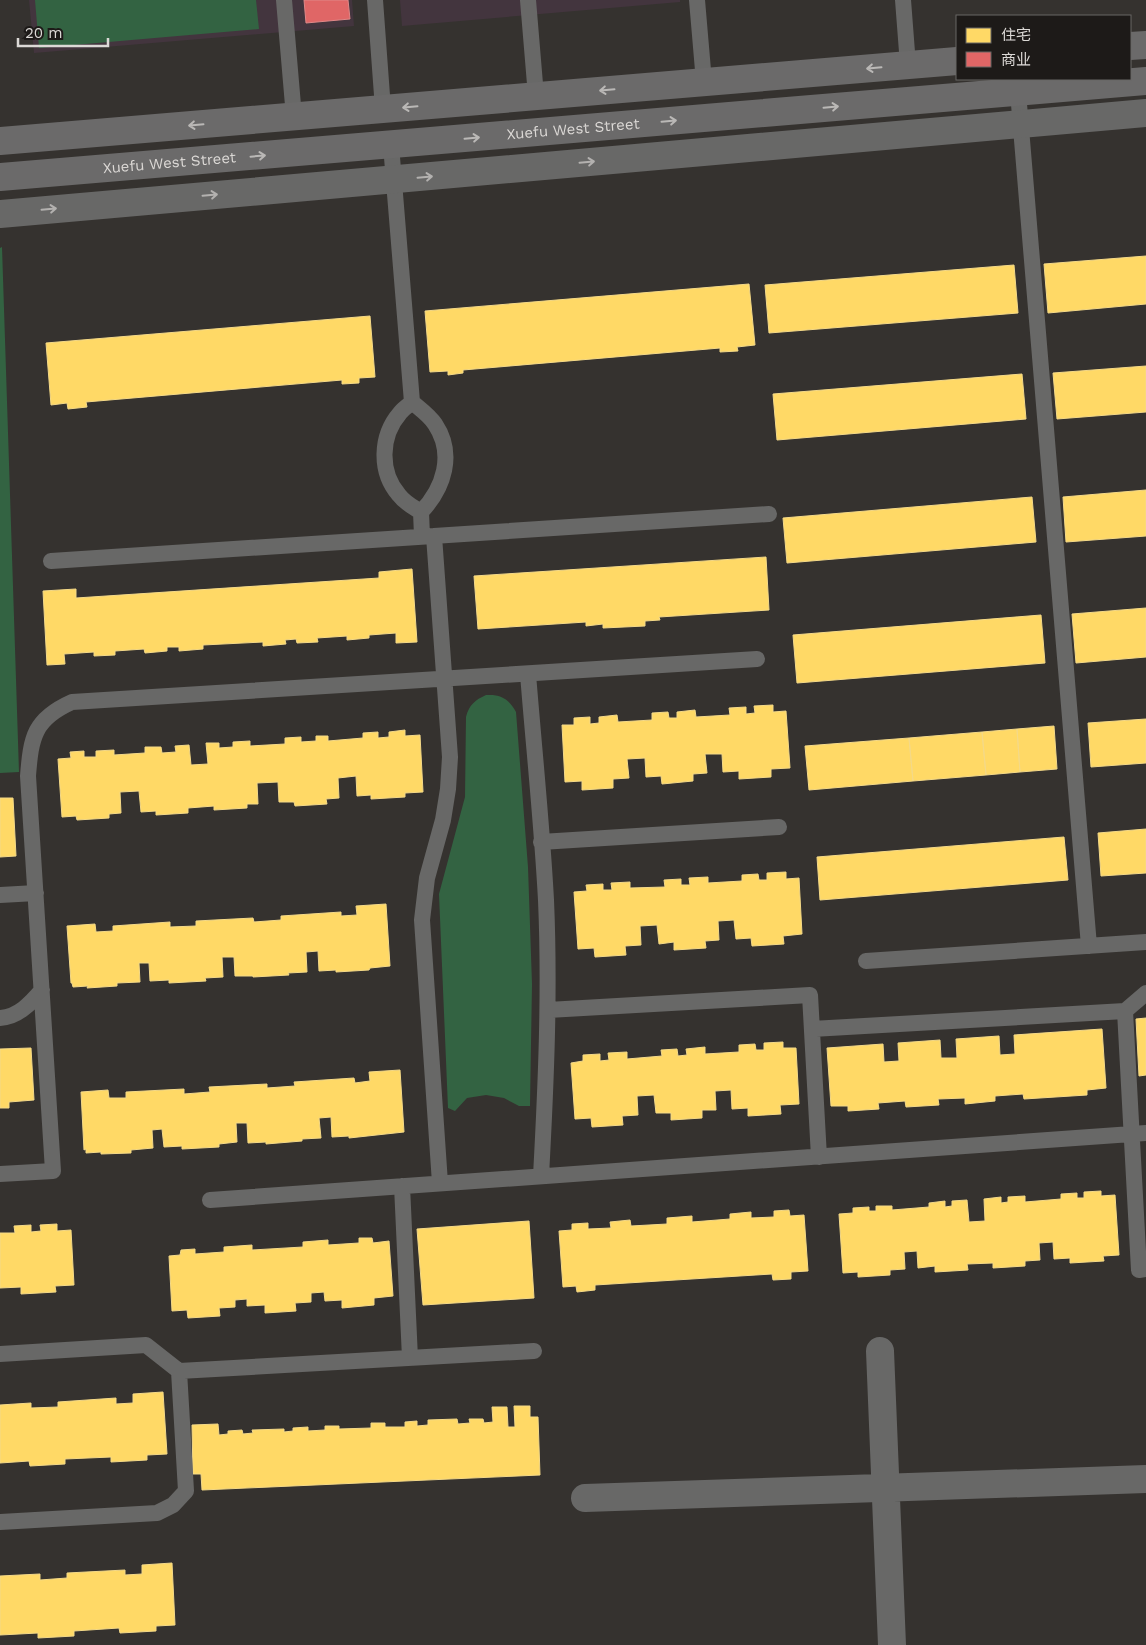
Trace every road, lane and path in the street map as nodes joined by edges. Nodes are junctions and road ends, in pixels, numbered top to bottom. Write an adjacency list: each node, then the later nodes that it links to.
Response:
1 (284, 0): 16 (lane)
2 (375, 0): 14 (lane)
3 (528, 0): 13 (lane)
4 (697, 0): 11 (lane)
5 (903, 0): 9 (lane)
6 (1146, 45): 7 (street)
7 (1131, 46)
8 (956, 61): 9 (street)
9 (908, 65): 11 (street, one-way to 11)
10 (1146, 81): 12 (street, Xuefu West Street)
11 (704, 82): 13 (street, one-way to 13)
12 (1018, 92): 17 (lane); 19 (street, Xuefu West Street, one-way to 12)
13 (536, 96): 14 (street, one-way to 14)
14 (383, 109): 16 (street)
15 (1146, 113): 17 (street)
16 (294, 116): 18 (street, one-way to 18)
17 (1020, 124): 21 (street, one-way to 17); 36 (lane)
18 (0, 141)
19 (390, 145): 20 (street, Xuefu West Street, one-way to 19); 21 (lane)
20 (0, 177)
21 (393, 179): 22 (street, one-way to 21); 23 (lane)
22 (0, 214)
23 (412, 402): 24 (lane); 24 (lane)
24 (421, 512): 26 (lane)
25 (769, 514): 26 (lane)
26 (428, 536): 27 (lane); 30 (lane)
27 (51, 560)
28 (756, 660): 29 (lane)
29 (528, 674): 30 (lane); 32 (lane)
30 (444, 679): 33 (lane); 48 (lane)
31 (779, 827): 32 (lane)
32 (541, 842): 40 (lane)
33 (36, 893): 34 (lane); 38 (lane)
34 (0, 895)
35 (1146, 942): 36 (lane)
36 (1089, 946): 37 (lane)
37 (866, 961)
38 (42, 990): 42 (lane); 46 (lane)
39 (1146, 993): 41 (lane)
40 (548, 1010): 43 (lane); 47 (lane)
41 (1125, 1011): 43 (lane); 44 (lane)
42 (0, 1018)
43 (812, 1029): 45 (lane)
44 (1139, 1134): 45 (lane); 51 (lane)
45 (819, 1157): 47 (lane)
46 (0, 1174)
47 (541, 1176): 48 (lane)
48 (440, 1184): 49 (lane)
49 (402, 1186): 50 (lane); 55 (lane)
50 (210, 1200)
51 (1146, 1269)
52 (534, 1351): 55 (lane)
53 (880, 1351): 58 (street)
54 (0, 1354): 56 (lane)
55 (410, 1358): 56 (lane)
56 (179, 1371): 60 (lane)
57 (1146, 1479): 58 (street)
58 (885, 1488): 59 (street); 61 (street)
59 (585, 1498)
60 (0, 1522)
61 (892, 1645)

